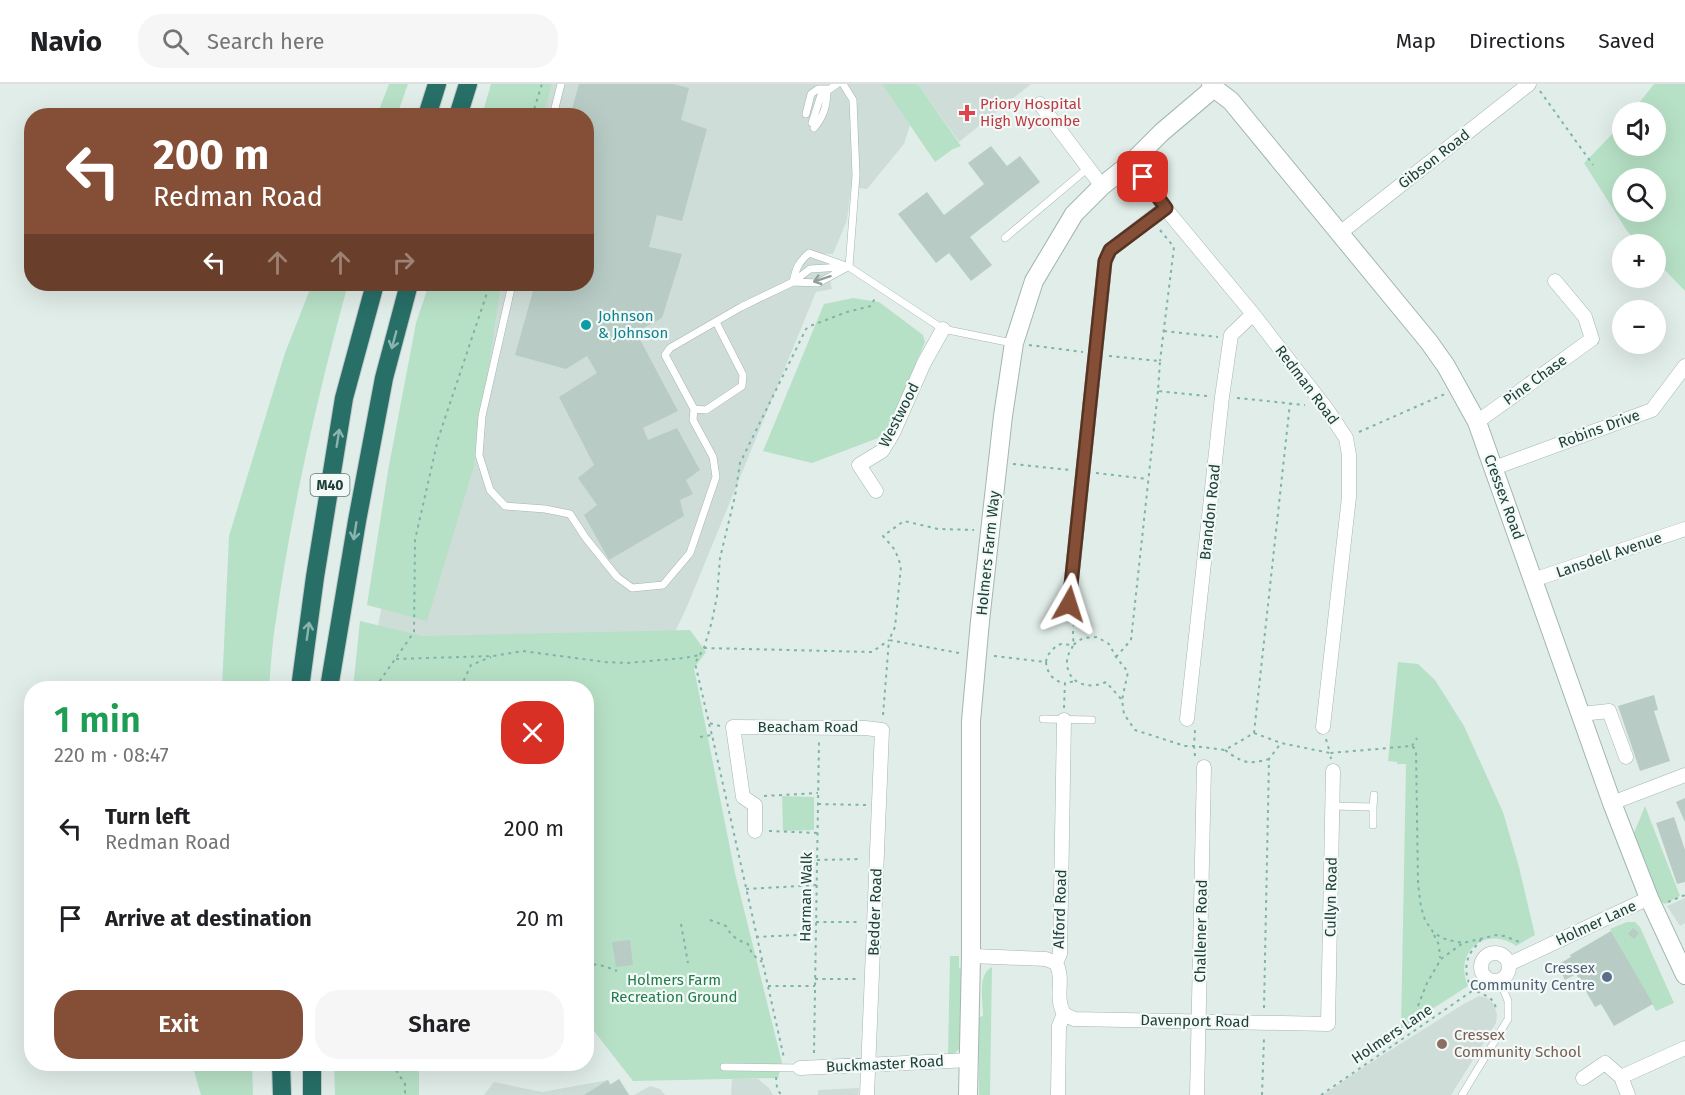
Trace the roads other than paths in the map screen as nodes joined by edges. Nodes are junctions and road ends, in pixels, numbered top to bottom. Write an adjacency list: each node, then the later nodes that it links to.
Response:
1 (437, 84): 10 (highway)
2 (468, 84): 11 (highway)
3 (561, 84): 12 (lane)
4 (837, 84): 8 (lane)
5 (843, 84): 21 (lane)
6 (1529, 84): 19 (street, Gibson Road)
7 (1213, 86): 15 (street, Holmers Farm Way); 19 (street, Cressex Road)
8 (827, 89): 13 (lane); 14 (lane)
9 (1040, 104): 16 (street)
10 (430, 108)
11 (460, 108)
12 (555, 108)
13 (806, 114)
14 (813, 125)
15 (1132, 162): 17 (street, Holmers Farm Way); 18 (street, Redman Road)
16 (1088, 168): 17 (street); 20 (lane)
17 (1102, 186): 30 (street, Holmers Farm Way)
18 (1166, 208): 27 (street, Redman Road); 38 (street)
19 (1340, 233): 33 (street, Cressex Road)
20 (1005, 238)
21 (849, 267): 23 (lane, one-way to 23); 23 (lane); 23 (lane); 29 (lane)
22 (1555, 281): 33 (street, Pine Chase)
23 (793, 282): 28 (lane)
24 (373, 291): 39 (highway, M40, one-way to 24)
25 (407, 291): 40 (highway, M40, one-way to 40)
26 (510, 291): 32 (lane)
27 (1253, 314): 43 (street, Brandon Road); 46 (street, Redman Road)
28 (716, 322): 32 (lane); 32 (lane)
29 (943, 329): 30 (lane); 35 (street, Westwood)
30 (1014, 343): 59 (street, Holmers Farm Way)
31 (1685, 366): 34 (street, Robins Drive)
32 (694, 409)
33 (1477, 422): 34 (street, Cressex Road)
34 (1494, 468): 37 (street, Cressex Road)
35 (876, 491)
36 (1685, 529): 37 (street, Lansdell Avenue)
37 (1533, 580): 41 (street, Cressex Road)
38 (1069, 604)
39 (301, 681)
40 (330, 681)
41 (1581, 714): 48 (street); 53 (street, Cressex Road)
42 (1043, 719): 44 (lane)
43 (1187, 719)
44 (1064, 720): 45 (lane); 60 (street, Alford Road)
45 (1092, 720)
46 (1323, 727)
47 (882, 730): 57 (street, Beacham Road); 69 (street, Bedder Road)
48 (1626, 756)
49 (1204, 767): 65 (street, Challener Road)
50 (1333, 771): 54 (street, Cullyn Road)
51 (1685, 775): 53 (street)
52 (1374, 795): 55 (lane)
53 (1612, 803): 58 (street, Cressex Road)
54 (1333, 806): 55 (lane); 66 (street, Cullyn Road)
55 (1373, 807): 56 (lane)
56 (1373, 825)
57 (755, 831)
58 (1649, 898): 61 (street, Holmer Lane); 62 (street, Cressex Road)
59 (971, 956): 60 (street); 68 (street, Holmers Farm Way)
60 (1056, 963): 64 (street, Alford Road)
61 (1509, 964): 63 (street); 63 (street)
62 (1685, 975)
63 (1500, 981): 82 (lane)
64 (1064, 1014): 65 (street, Davenport Road); 80 (street, Alford Road)
65 (1199, 1022): 66 (street, Davenport Road); 81 (street, Challener Road)
66 (1328, 1024)
67 (1685, 1048): 74 (street)
68 (970, 1060): 69 (street, Buckmaster Road); 79 (street, Holmers Farm Way)
69 (869, 1065): 71 (street, Buckmaster Road); 78 (street, Bedder Road)
70 (724, 1067): 71 (lane)
71 (807, 1068)
72 (281, 1071): 76 (highway)
73 (312, 1071): 77 (highway)
74 (1621, 1077): 75 (street); 83 (street)
75 (1583, 1078)
76 (282, 1095)
77 (312, 1095)
78 (867, 1095)
79 (968, 1095)
80 (1058, 1095)
81 (1197, 1095)
82 (1461, 1095)
83 (1628, 1095)

